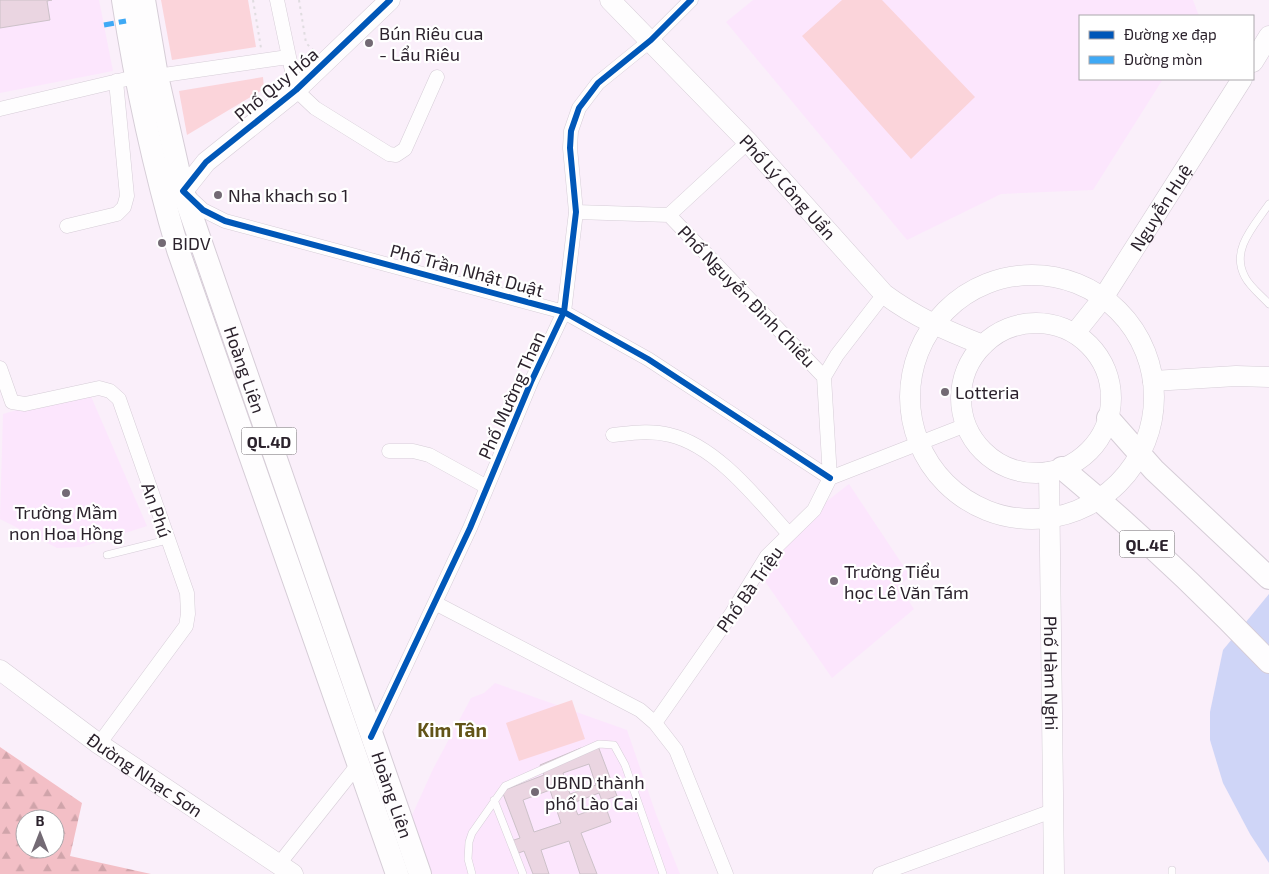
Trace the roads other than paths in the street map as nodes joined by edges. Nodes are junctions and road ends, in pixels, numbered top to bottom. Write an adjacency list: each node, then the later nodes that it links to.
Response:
1 (123, 0): 12 (main road, Hoàng Liên / QL.4D)
2 (144, 0): 12 (main road, Hoàng Liên / QL.4D)
3 (277, 0): 9 (street)
4 (390, 0): 14 (main road, Phố Quy Hóa)
5 (610, 0): 8 (main road, Phố Lý Công Uẩn)
6 (691, 0): 8 (street, Phố Mường Than)
7 (1269, 36): 10 (main road)
8 (651, 40): 16 (main road, Phố Lý Công Uẩn); 19 (street, Phố Mường Than)
9 (288, 57): 12 (street); 14 (street)
10 (1254, 60)
11 (437, 77): 14 (street)
12 (136, 78): 15 (street); 17 (main road, Hoàng Liên / QL.4D); 21 (street)
13 (1241, 80): 23 (main road, Nguyễn Huệ)
14 (296, 90): 17 (main road, Phố Quy Hóa)
15 (0, 109)
16 (748, 142): 20 (street, Phố Nguyễn Đình Chiểu); 22 (main road, Phố Lý Công Uẩn)
17 (172, 194): 25 (street, Phố Trần Nhật Duật); 52 (main road, Hoàng Liên / QL.4D); 54 (main road, Hoàng Liên / QL.4D)
18 (1269, 204): 24 (lane)
19 (576, 212): 20 (street, Phố Nguyễn Đình Chiểu); 25 (street, Phố Mường Than)
20 (669, 215): 30 (street, Phố Nguyễn Đình Chiểu)
21 (67, 226)
22 (884, 294): 26 (main road, Phố Lý Công Uẩn); 30 (street)
23 (1103, 298): 26 (main road); 27 (main road, Nguyễn Huệ); 32 (main road)
24 (1269, 304)
25 (564, 312): 40 (street, Phố Trần Nhật Duật); 41 (street, Phố Mường Than)
26 (932, 325): 28 (main road, Phố Lý Công Uẩn); 36 (main road)
27 (1075, 333): 28 (main road); 33 (main road)
28 (983, 345): 34 (main road)
29 (0, 368): 45 (street, An Phú)
30 (824, 377): 40 (street)
31 (1269, 377): 32 (main road)
32 (1153, 381): 38 (main road)
33 (1108, 418): 38 (main road); 39 (main road)
34 (966, 425): 36 (street); 39 (main road)
35 (613, 435): 44 (street)
36 (920, 444): 40 (street); 43 (main road)
37 (390, 451): 41 (street)
38 (1139, 454): 42 (main road); 47 (main road)
39 (1056, 470): 42 (main road, QL.4E); 43 (main road, Phố Hàm Nghi)
40 (830, 478): 44 (street, Phố Bà Triệu)
41 (487, 487): 48 (street, Phố Mường Than)
42 (1099, 498): 43 (main road); 49 (main road, QL.4E)
43 (1049, 517): 56 (main road, Phố Hàm Nghi)
44 (789, 534): 51 (street, Phố Bà Triệu)
45 (167, 540): 46 (lane); 53 (street, An Phú)
46 (107, 555)
47 (1269, 578)
48 (435, 603): 51 (street); 52 (street, Phố Mường Than)
49 (1269, 662)
50 (0, 670): 53 (main road, Đường Nhạc Sơn)
51 (655, 723): 64 (street)
52 (371, 737): 54 (main road); 60 (main road, Hoàng Liên / QL.4D)
53 (100, 744): 58 (main road, Đường Nhạc Sơn)
54 (360, 762): 58 (street); 59 (main road, Hoàng Liên / QL.4D)
55 (494, 800): 61 (lane); 62 (lane); 63 (lane)
56 (1052, 810): 57 (street); 66 (main road, Phố Hàm Nghi)
57 (908, 869): 65 (street)
58 (285, 870)
59 (397, 874)
60 (420, 874)
61 (472, 874)
62 (523, 874)
63 (664, 874)
64 (726, 874)
65 (880, 874)
66 (1054, 874)

